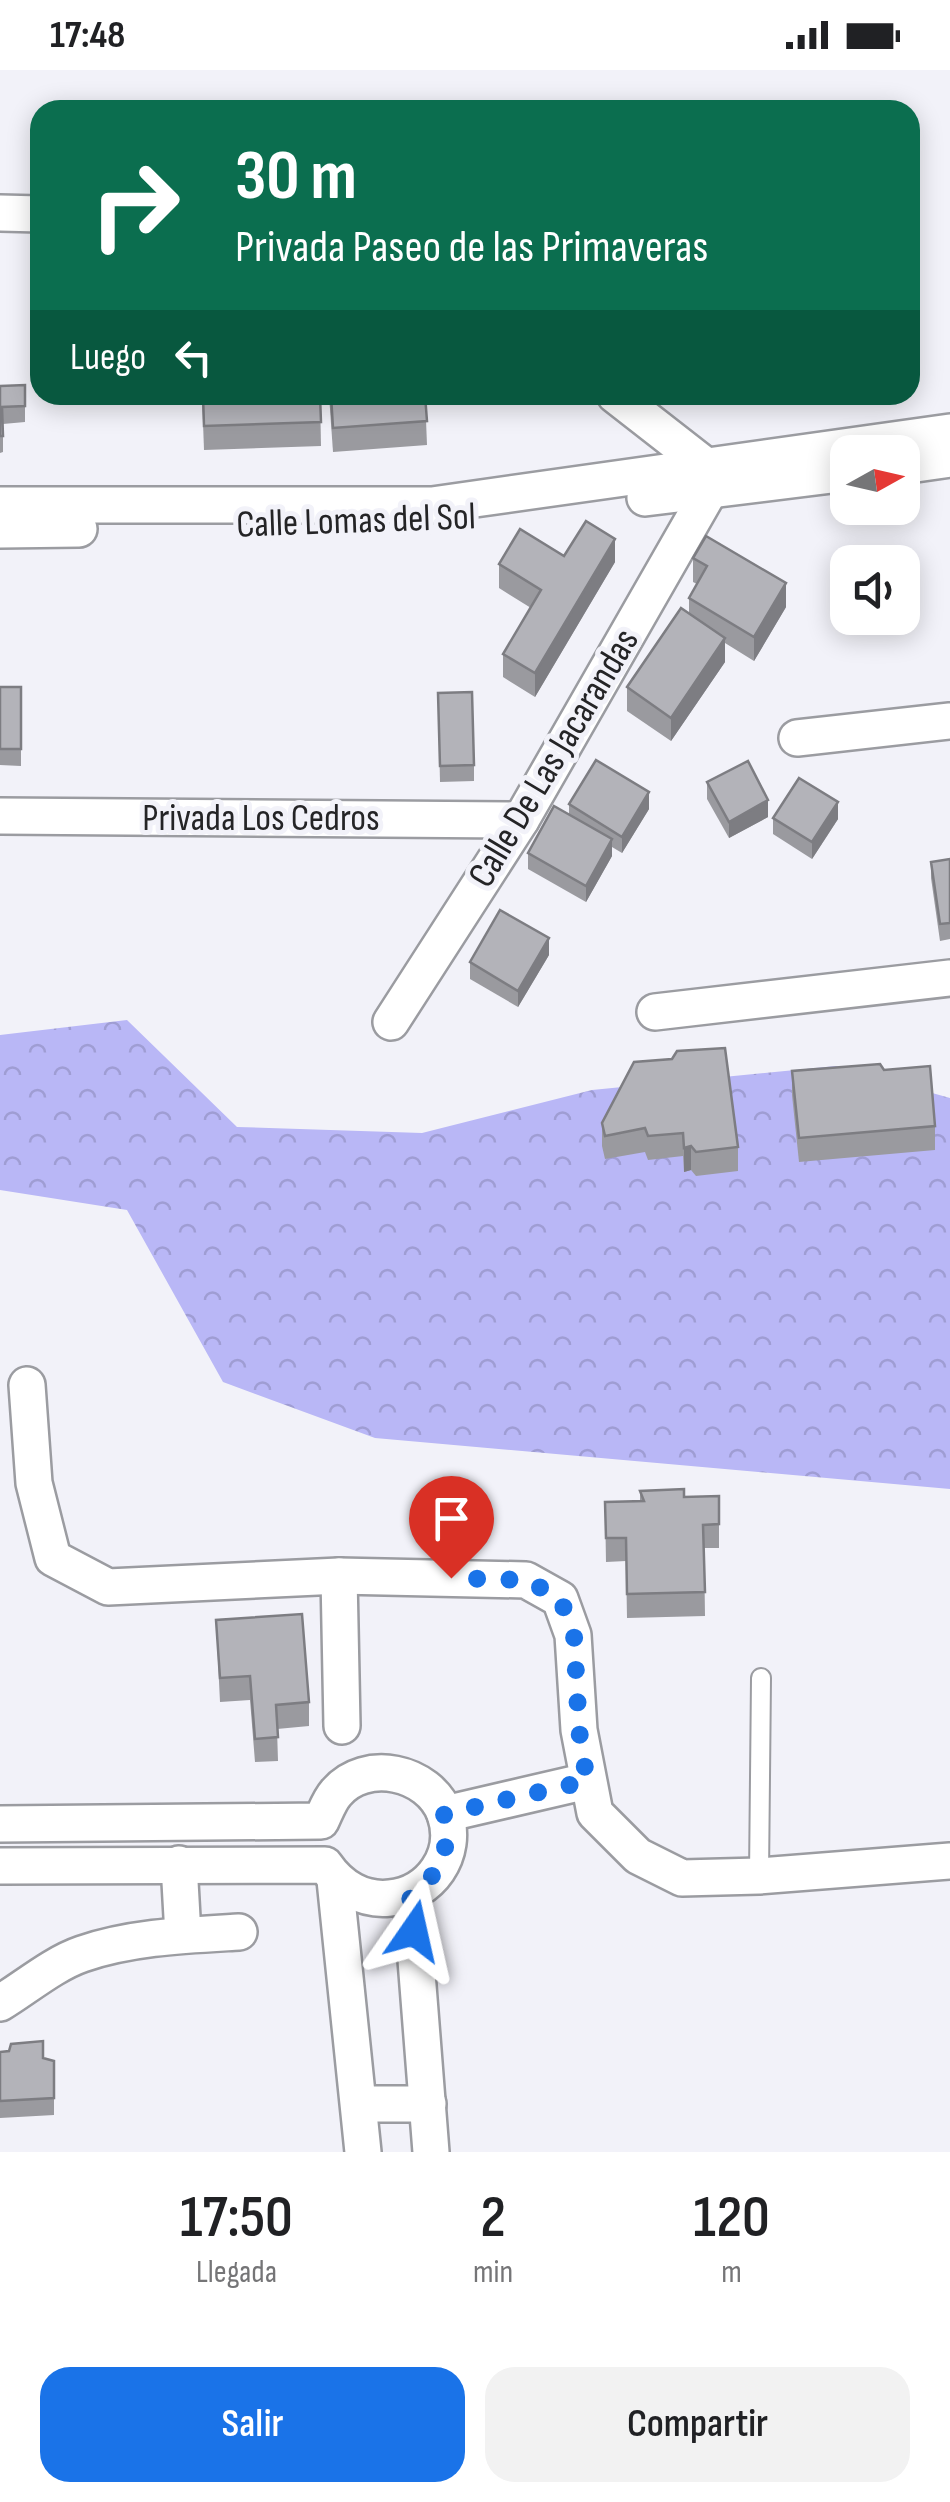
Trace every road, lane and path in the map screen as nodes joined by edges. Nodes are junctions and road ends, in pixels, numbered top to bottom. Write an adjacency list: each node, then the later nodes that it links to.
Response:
1 (0, 213): 2 (street)
2 (30, 214)
3 (626, 405): 8 (street)
4 (950, 432): 8 (street)
5 (950, 460): 6 (street)
6 (920, 464)
7 (830, 474): 8 (street)
8 (708, 478): 9 (street, Calle Lomas del Sol); 10 (street, Calle Lomas del Sol); 14 (street, Calle De Las Jacarandas)
9 (0, 505)
10 (0, 530)
11 (950, 721): 12 (street)
12 (798, 738)
13 (0, 816): 14 (street, Privada Los Cedros)
14 (521, 820): 17 (street, Calle De Las Jacarandas)
15 (950, 978): 16 (street)
16 (655, 1012)
17 (390, 1022)
18 (26, 1385): 19 (street)
19 (340, 1576): 21 (street); 22 (street)
20 (762, 1678): 28 (lane)
21 (342, 1726)
22 (587, 1781): 23 (street); 28 (street)
23 (444, 1814): 24 (street); 30 (street)
24 (0, 1824)
25 (950, 1861): 28 (street)
26 (179, 1864): 27 (street); 29 (street); 32 (street)
27 (0, 1866)
28 (759, 1876)
29 (335, 1880): 30 (street); 34 (street)
30 (410, 1896): 35 (street)
31 (239, 1932): 32 (street)
32 (184, 1936): 33 (street)
33 (0, 2004)
34 (359, 2104): 35 (street); 36 (street)
35 (428, 2104): 37 (street)
36 (362, 2152)
37 (431, 2152)

